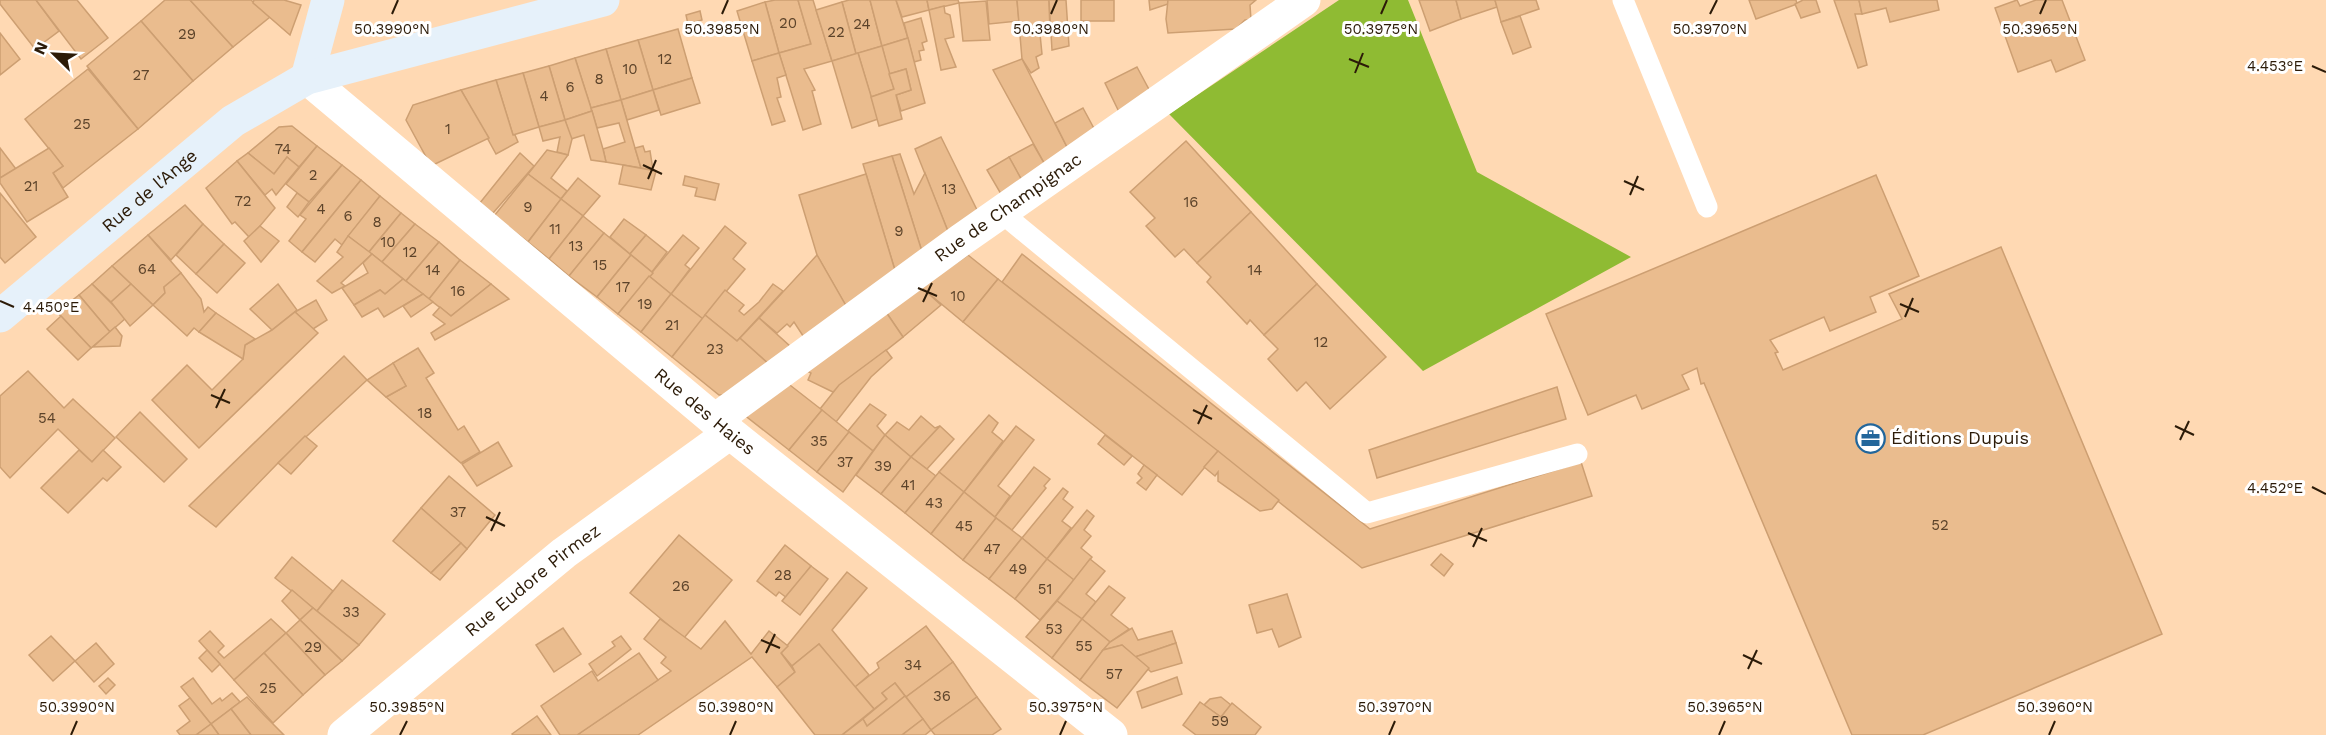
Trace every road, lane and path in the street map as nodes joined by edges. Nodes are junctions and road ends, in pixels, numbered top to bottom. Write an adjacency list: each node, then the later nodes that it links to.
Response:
1 (328, 0): 5 (main road)
2 (603, 0): 5 (main road, Rue de l'Ange)
3 (1304, 0): 7 (street, Rue de Champignac)
4 (1623, 0): 6 (lane)
5 (307, 78): 8 (main road, Rue de l'Ange); 9 (street, Rue des Haies)
6 (1707, 207)
7 (1003, 214): 9 (street, Rue de Champignac); 10 (lane)
8 (0, 316)
9 (722, 426): 11 (street, Rue Eudore Pirmez); 12 (street, Rue des Haies)
10 (1577, 454)
11 (344, 735)
12 (1110, 735)

